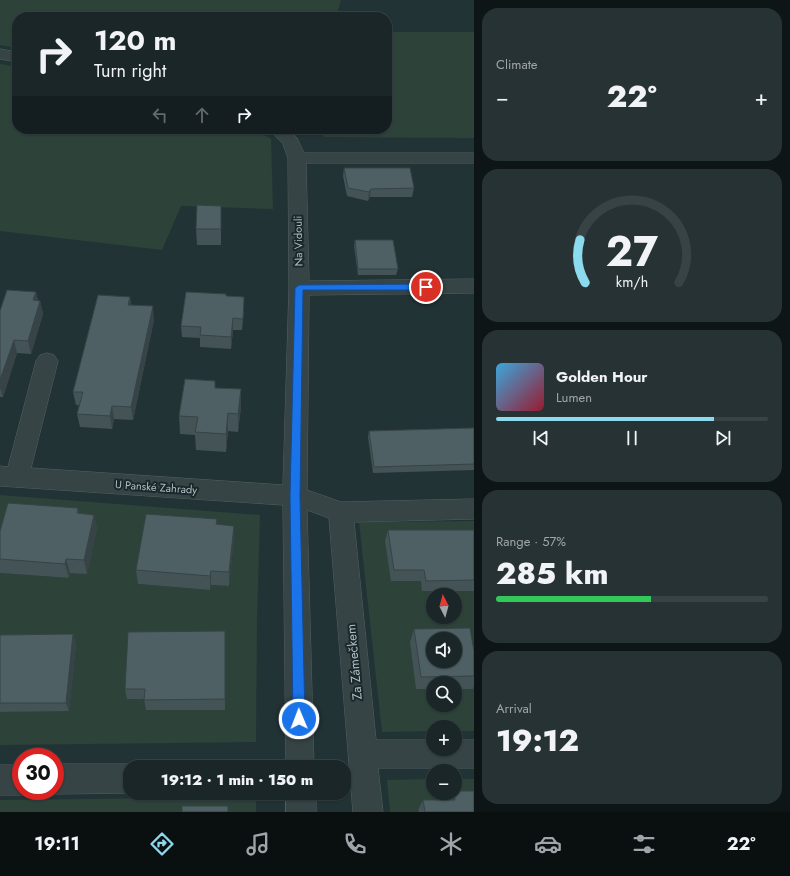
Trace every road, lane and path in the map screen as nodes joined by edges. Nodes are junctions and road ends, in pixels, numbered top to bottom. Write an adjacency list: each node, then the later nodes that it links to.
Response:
1 (0, 54): 2 (street)
2 (12, 56)
3 (282, 134): 4 (street, Na Vidouli)
4 (297, 158): 5 (street); 7 (street, Na Vidouli)
5 (474, 158)
6 (474, 286): 7 (street)
7 (299, 288): 10 (street, Na Vidouli)
8 (47, 361): 9 (street, U Panské Zahrady)
9 (9, 476): 10 (street, U Panské Zahrady)
10 (295, 496): 12 (street, U Panské Zahrady); 15 (street, Na Vidouli)
11 (474, 509): 12 (street)
12 (341, 512): 13 (street, Za Zámečkem)
13 (362, 754): 14 (street); 22 (street, Za Zámečkem)
14 (474, 754)
15 (300, 760)
16 (64, 779): 17 (street)
17 (123, 779)
18 (0, 780): 19 (street)
19 (12, 780)
20 (300, 800): 21 (street)
21 (301, 812)
22 (368, 812)

